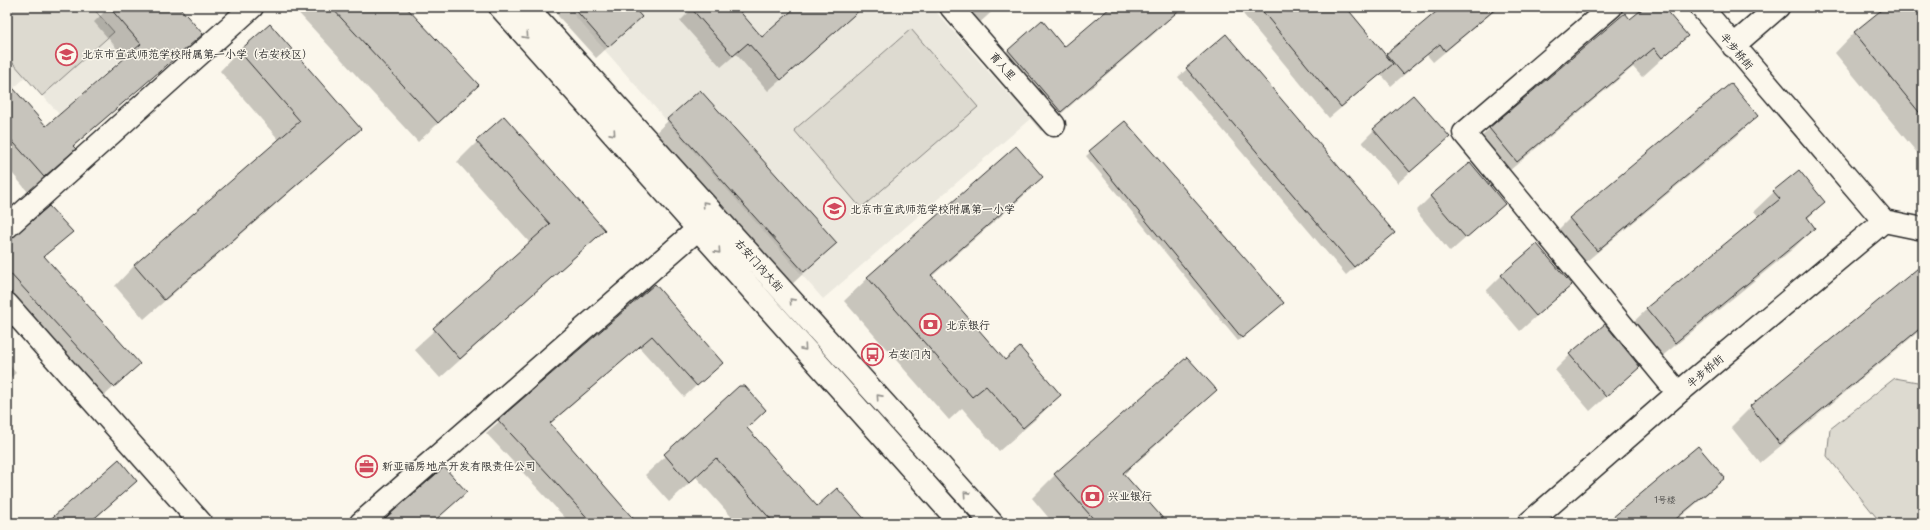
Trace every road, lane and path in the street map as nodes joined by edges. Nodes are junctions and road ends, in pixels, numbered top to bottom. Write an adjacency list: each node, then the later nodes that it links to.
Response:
1 (252, 7): 11 (street)
2 (500, 7): 12 (street, 右安门内大街, one-way to 12)
3 (527, 7): 19 (street, 右安门内大街, one-way to 3)
4 (951, 7): 9 (street, 育人里)
5 (1611, 7): 15 (street)
6 (1701, 7): 8 (street, 半步桥街)
7 (1778, 7): 8 (street)
8 (1732, 46): 10 (street, 半步桥街)
9 (1054, 124)
10 (1884, 221): 13 (street); 15 (street, 半步桥街)
11 (7, 227)
12 (698, 229): 17 (street); 18 (street, 右安门内大街, one-way to 18)
13 (1923, 229)
14 (7, 304): 16 (street)
15 (1678, 393): 20 (street, 半步桥街)
16 (201, 523)
17 (361, 523)
18 (960, 523)
19 (992, 523)
20 (1529, 523)

